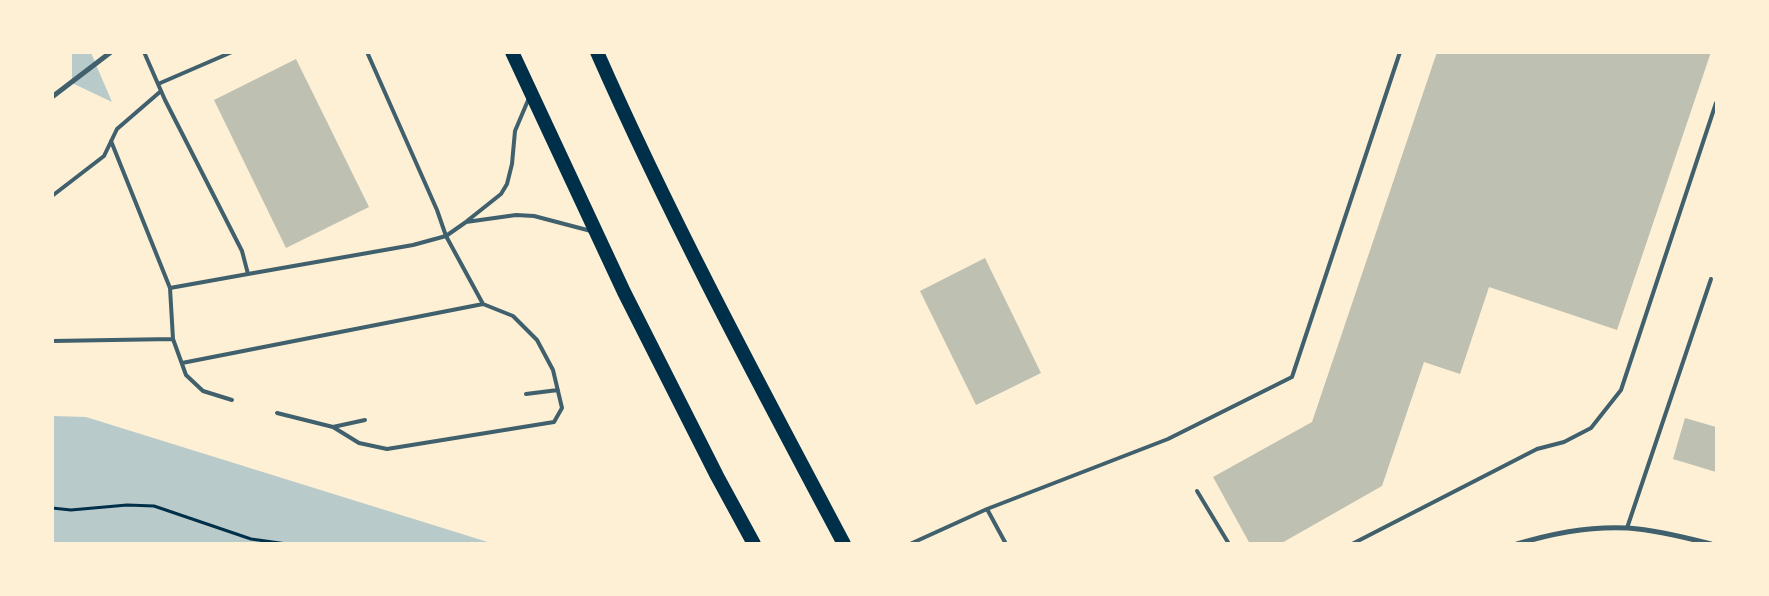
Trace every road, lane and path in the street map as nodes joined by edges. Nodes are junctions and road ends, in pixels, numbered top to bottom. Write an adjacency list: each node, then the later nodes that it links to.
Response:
1 (111, 52): 11 (street)
2 (144, 52): 8 (lane)
3 (232, 52): 8 (lane)
4 (367, 52): 17 (lane)
5 (512, 52): 10 (highway)
6 (598, 52): 37 (highway)
7 (1400, 52): 33 (lane)
8 (158, 84): 9 (lane)
9 (161, 91): 13 (lane); 18 (lane)
10 (531, 94): 15 (lane); 16 (highway)
11 (52, 97)
12 (1716, 103): 41 (lane)
13 (111, 141): 14 (lane); 20 (lane)
14 (52, 196)
15 (466, 222): 16 (lane); 17 (lane)
16 (596, 232): 36 (highway)
17 (446, 236): 18 (lane); 21 (lane)
18 (248, 274): 20 (lane)
19 (1711, 280): 34 (lane)
20 (170, 288): 22 (lane)
21 (483, 304): 24 (lane); 25 (lane)
22 (173, 339): 23 (lane); 24 (lane)
23 (52, 341)
24 (182, 363): 27 (lane)
25 (558, 390): 26 (lane); 30 (lane)
26 (526, 394)
27 (232, 400)
28 (277, 413): 30 (lane)
29 (365, 420): 30 (lane)
30 (333, 427)
31 (1197, 491): 40 (lane)
32 (52, 508): 35 (path)
33 (987, 509): 38 (lane); 39 (lane)
34 (1627, 528): 42 (street); 43 (street)
35 (287, 544)
36 (754, 544)
37 (844, 544)
38 (910, 544)
39 (1006, 544)
40 (1229, 544)
41 (1352, 544)
42 (1517, 544)
43 (1711, 544)

